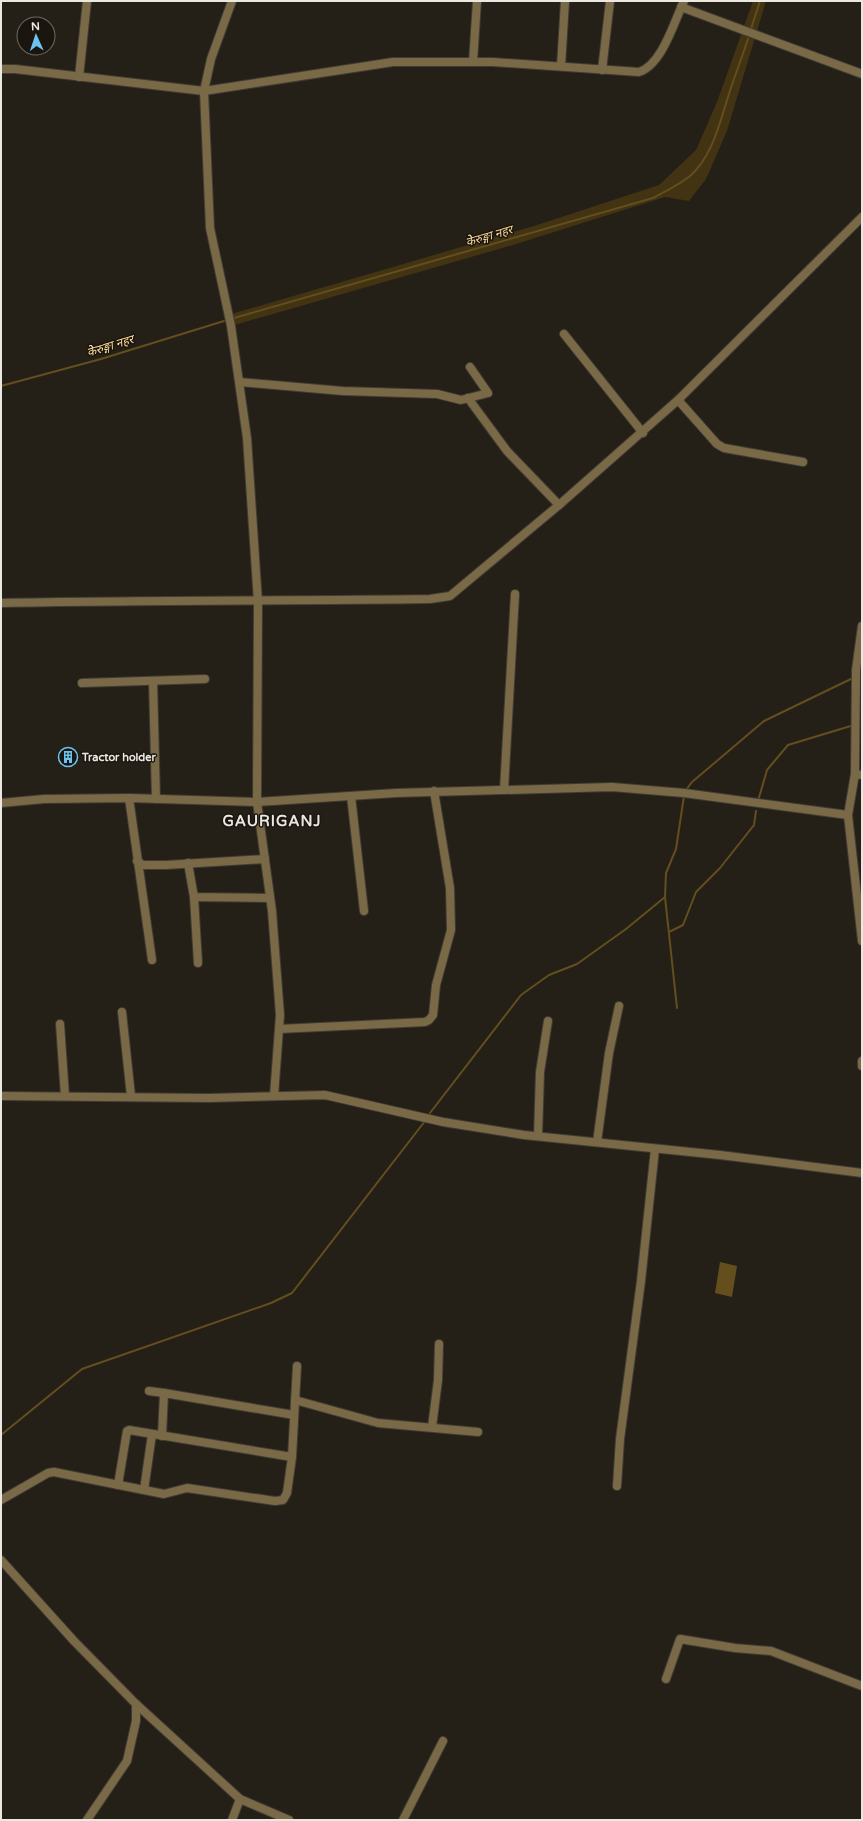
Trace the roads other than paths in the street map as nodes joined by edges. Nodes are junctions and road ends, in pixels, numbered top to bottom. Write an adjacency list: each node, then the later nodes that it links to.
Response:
1 (87, 1): 12 (street)
2 (232, 1): 13 (street)
3 (477, 1): 7 (street)
4 (566, 1): 8 (street)
5 (610, 1): 10 (street)
6 (683, 4): 10 (street); 11 (street)
7 (472, 62): 8 (street); 13 (street)
8 (561, 66): 10 (street)
9 (1, 69): 12 (street)
10 (602, 70)
11 (862, 74)
12 (79, 77): 13 (street)
13 (204, 91): 17 (street)
14 (862, 217): 19 (street)
15 (564, 334): 20 (street)
16 (470, 367): 18 (street)
17 (240, 382): 18 (street); 24 (street)
18 (468, 398): 22 (street)
19 (678, 400): 20 (street); 21 (street)
20 (643, 432): 22 (street)
21 (803, 462)
22 (559, 505): 24 (street)
23 (515, 594): 31 (street)
24 (258, 602): 25 (street); 36 (street)
25 (1, 603)
26 (862, 626): 30 (street)
27 (205, 679): 28 (street)
28 (153, 681): 29 (street); 35 (street)
29 (82, 683)
30 (859, 774): 38 (street)
31 (504, 790): 32 (street); 38 (street)
32 (434, 791): 33 (street); 52 (street)
33 (351, 796): 36 (street); 44 (street)
34 (129, 798): 35 (street); 37 (street); 40 (street)
35 (156, 798): 36 (street)
36 (257, 802): 39 (street)
37 (1, 803)
38 (848, 815): 45 (street)
39 (265, 859): 41 (street); 43 (street)
40 (137, 861): 41 (street); 46 (street)
41 (188, 864): 42 (street)
42 (194, 898): 43 (street); 47 (street)
43 (270, 898): 52 (street)
44 (364, 911)
45 (862, 941)
46 (152, 960)
47 (198, 963)
48 (619, 1006): 60 (street)
49 (122, 1012): 57 (street)
50 (548, 1021): 59 (street)
51 (60, 1024): 56 (street)
52 (279, 1029): 58 (street)
53 (862, 1061): 54 (street)
54 (862, 1066)
55 (1, 1096): 56 (street)
56 (65, 1096): 57 (street)
57 (131, 1096): 58 (street)
58 (274, 1096): 59 (street)
59 (538, 1136): 60 (street)
60 (597, 1142): 61 (street)
61 (655, 1149): 62 (street); 75 (street)
62 (862, 1173)
63 (439, 1344): 69 (street)
64 (297, 1366): 67 (street)
65 (149, 1391): 66 (street)
66 (164, 1393): 68 (street); 72 (street)
67 (295, 1400): 68 (street); 69 (street)
68 (294, 1415): 73 (street)
69 (432, 1427): 70 (street)
70 (478, 1432)
71 (152, 1434): 72 (street); 74 (street); 76 (street)
72 (162, 1436): 73 (street)
73 (292, 1458): 76 (street)
74 (118, 1485): 76 (street); 77 (street)
75 (617, 1486)
76 (144, 1490)
77 (1, 1500)
78 (1, 1560): 81 (street)
79 (666, 1679): 80 (street)
80 (862, 1686)
81 (136, 1704): 83 (street); 84 (street)
82 (443, 1741): 87 (street)
83 (240, 1799): 85 (street); 86 (street)
84 (88, 1820)
85 (232, 1820)
86 (289, 1820)
87 (403, 1820)

